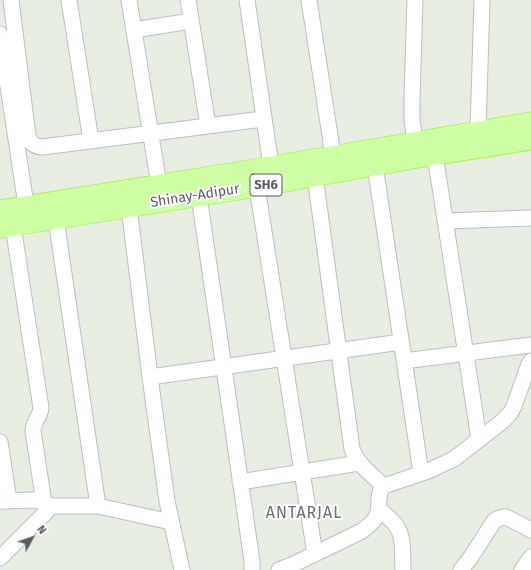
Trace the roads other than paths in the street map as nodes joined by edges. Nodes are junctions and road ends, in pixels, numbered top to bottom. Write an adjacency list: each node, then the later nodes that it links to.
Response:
1 (11, 0): 18 (street)
2 (68, 0): 18 (street)
3 (129, 0): 10 (street)
4 (188, 0): 9 (street)
5 (247, 0): 12 (street)
6 (309, 0): 20 (street)
7 (416, 0): 19 (street)
8 (482, 0): 15 (street)
9 (191, 21): 10 (street); 14 (street)
10 (134, 30): 16 (street)
11 (0, 38): 27 (street)
12 (263, 119): 14 (street); 21 (street)
13 (531, 122): 15 (main road, Shinay-Adipur / SH6)
14 (208, 126): 16 (street)
15 (478, 131): 19 (main road, Shinay-Adipur / SH6)
16 (150, 133): 18 (street); 24 (street)
17 (531, 140): 19 (main road, Shinay-Adipur / SH6)
18 (91, 141)
19 (423, 152): 20 (main road, Shinay-Adipur / SH6); 22 (main road, Shinay-Adipur / SH6); 32 (street)
20 (333, 155): 21 (main road, Shinay-Adipur / SH6)
21 (270, 166): 24 (main road, Shinay-Adipur / SH6)
22 (375, 166): 23 (main road, Shinay-Adipur / SH6); 34 (street)
23 (316, 176): 25 (main road, Shinay-Adipur / SH6); 36 (street)
24 (159, 185): 27 (main road, Shinay-Adipur / SH6)
25 (257, 187): 26 (main road, Shinay-Adipur / SH6); 38 (street)
26 (199, 196): 28 (main road, Shinay-Adipur / SH6); 41 (street)
27 (26, 205): 29 (main road, Shinay-Adipur / SH6)
28 (129, 207): 31 (main road, Shinay-Adipur / SH6); 42 (street)
29 (0, 210)
30 (531, 218): 32 (street)
31 (56, 219): 33 (main road, Shinay-Adipur / SH6); 52 (street)
32 (445, 221): 37 (street)
33 (6, 227): 51 (street)
34 (401, 342): 36 (street); 39 (street)
35 (531, 345): 37 (street)
36 (339, 350): 38 (street); 45 (street)
37 (466, 354): 39 (street); 43 (street)
38 (284, 358): 41 (street); 46 (street)
39 (404, 361): 47 (street)
40 (531, 361): 43 (street)
41 (224, 366): 42 (street); 48 (street)
42 (150, 377): 54 (street)
43 (479, 439): 47 (street)
44 (0, 442): 50 (street)
45 (359, 463): 46 (street); 49 (street)
46 (302, 472): 48 (street); 56 (street)
47 (421, 473): 49 (street)
48 (240, 482): 60 (street)
49 (384, 486): 53 (street)
50 (4, 501): 51 (street)
51 (48, 505): 52 (street); 58 (street)
52 (98, 506): 54 (street)
53 (379, 509): 56 (street); 62 (street)
54 (171, 522): 59 (street)
55 (531, 530): 63 (street)
56 (314, 554): 61 (street)
57 (531, 557): 64 (street)
58 (0, 558)
59 (182, 570)
60 (252, 570)
61 (279, 570)
62 (402, 570)
63 (461, 570)
64 (522, 570)

